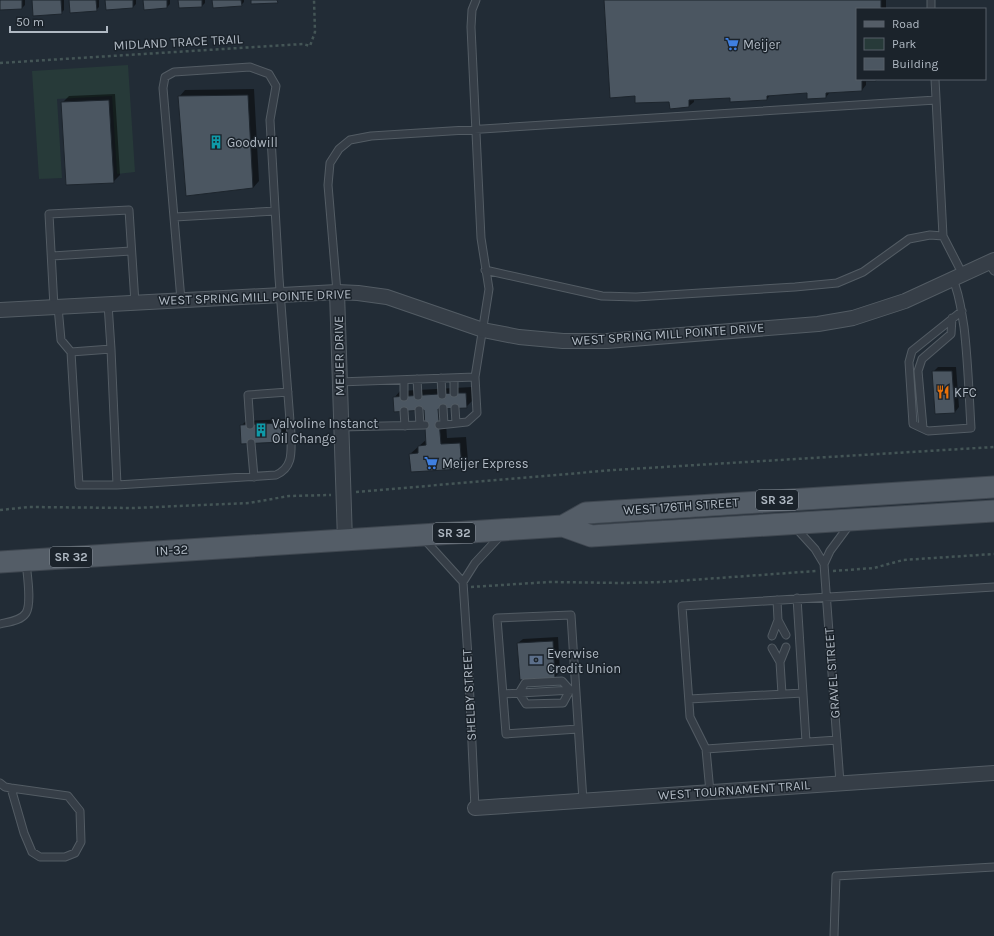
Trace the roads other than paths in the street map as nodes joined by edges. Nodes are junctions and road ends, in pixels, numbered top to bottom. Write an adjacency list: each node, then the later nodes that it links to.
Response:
1 (476, 0): 4 (lane)
2 (935, 80): 3 (lane)
3 (936, 100): 4 (lane); 7 (lane)
4 (476, 129): 11 (lane); 13 (lane)
5 (275, 211): 6 (lane); 6 (lane); 14 (lane)
6 (175, 217): 15 (lane)
7 (943, 236): 11 (lane); 12 (lane)
8 (131, 251): 9 (lane); 9 (lane); 16 (lane)
9 (52, 256): 18 (lane)
10 (992, 265): 12 (street, WEST SPRING MILL POINTE DRIVE)
11 (485, 270): 22 (lane)
12 (958, 277): 20 (lane); 22 (street, WEST SPRING MILL POINTE DRIVE)
13 (337, 292): 14 (street, WEST SPRING MILL POINTE DRIVE); 22 (street, WEST SPRING MILL POINTE DRIVE); 30 (street, MEIJER DRIVE)
14 (280, 296): 15 (street, WEST SPRING MILL POINTE DRIVE); 31 (lane)
15 (181, 300): 16 (street, WEST SPRING MILL POINTE DRIVE)
16 (135, 302): 17 (street, WEST SPRING MILL POINTE DRIVE)
17 (108, 304): 18 (street, WEST SPRING MILL POINTE DRIVE); 23 (lane)
18 (56, 307): 19 (street, WEST SPRING MILL POINTE DRIVE); 24 (lane)
19 (0, 310)
20 (962, 311): 21 (lane); 44 (lane)
21 (952, 318): 44 (lane); 44 (lane)
22 (483, 330): 25 (lane)
23 (111, 349): 24 (lane); 47 (lane)
24 (71, 352): 47 (lane)
25 (475, 377): 27 (lane); 40 (lane)
26 (441, 378): 27 (lane); 28 (lane); 33 (lane)
27 (454, 378): 32 (lane)
28 (417, 379): 29 (lane); 35 (lane)
29 (404, 380): 30 (lane); 34 (lane)
30 (339, 382): 43 (street, MEIJER DRIVE)
31 (288, 392): 41 (lane); 46 (lane)
32 (454, 393)
33 (442, 394)
34 (404, 396)
35 (418, 396)
36 (443, 408): 40 (lane)
37 (455, 408): 40 (lane)
38 (419, 410): 42 (lane)
39 (404, 411): 42 (lane)
40 (456, 423)
41 (250, 425)
42 (405, 426): 43 (lane)
43 (341, 427): 55 (street, MEIJER DRIVE)
44 (923, 428)
45 (251, 443): 46 (lane)
46 (254, 477): 47 (lane)
47 (116, 485)
48 (994, 487): 52 (main road, WEST 176TH STREET / SR 32)
49 (994, 511): 50 (main road, WEST 176TH STREET / SR 32)
50 (853, 520): 51 (main road, WEST 176TH STREET / SR 32); 58 (lane)
51 (792, 524): 52 (main road, WEST 176TH STREET / SR 32); 58 (lane, GRAVEL STREET)
52 (563, 526): 53 (main road, WEST 176TH STREET / SR 32)
53 (506, 530): 54 (main road, WEST 176TH STREET / SR 32); 59 (lane)
54 (421, 535): 55 (main road, WEST 176TH STREET / SR 32); 59 (lane)
55 (345, 540): 56 (main road, IN-32 / SR 32)
56 (26, 560): 57 (main road, IN-32 / SR 32); 65 (lane)
57 (0, 562)
58 (824, 564): 61 (lane, GRAVEL STREET)
59 (463, 585): 83 (lane, SHELBY STREET)
60 (994, 587): 61 (lane)
61 (827, 596): 62 (lane); 74 (lane, GRAVEL STREET)
62 (797, 598): 63 (lane); 69 (lane)
63 (777, 600): 64 (lane); 72 (lane)
64 (778, 620): 64 (lane)
65 (0, 624)
66 (780, 662): 66 (lane); 71 (lane)
67 (573, 690): 68 (lane); 68 (lane); 70 (lane); 73 (lane)
68 (519, 693): 70 (lane)
69 (803, 693): 71 (lane); 75 (lane)
70 (503, 694): 73 (lane)
71 (782, 694): 72 (lane)
72 (688, 699): 76 (lane)
73 (578, 729): 82 (lane)
74 (837, 740): 75 (lane); 79 (lane, GRAVEL STREET)
75 (806, 742): 76 (lane)
76 (706, 748): 81 (lane)
77 (994, 773): 79 (street, WEST TOURNAMENT TRAIL)
78 (0, 783): 80 (lane)
79 (840, 783): 81 (street, WEST TOURNAMENT TRAIL)
80 (12, 788): 80 (lane)
81 (710, 792): 82 (street, WEST TOURNAMENT TRAIL)
82 (583, 801): 83 (street, WEST TOURNAMENT TRAIL)
83 (475, 808)
84 (994, 867): 85 (lane)
85 (834, 936)

